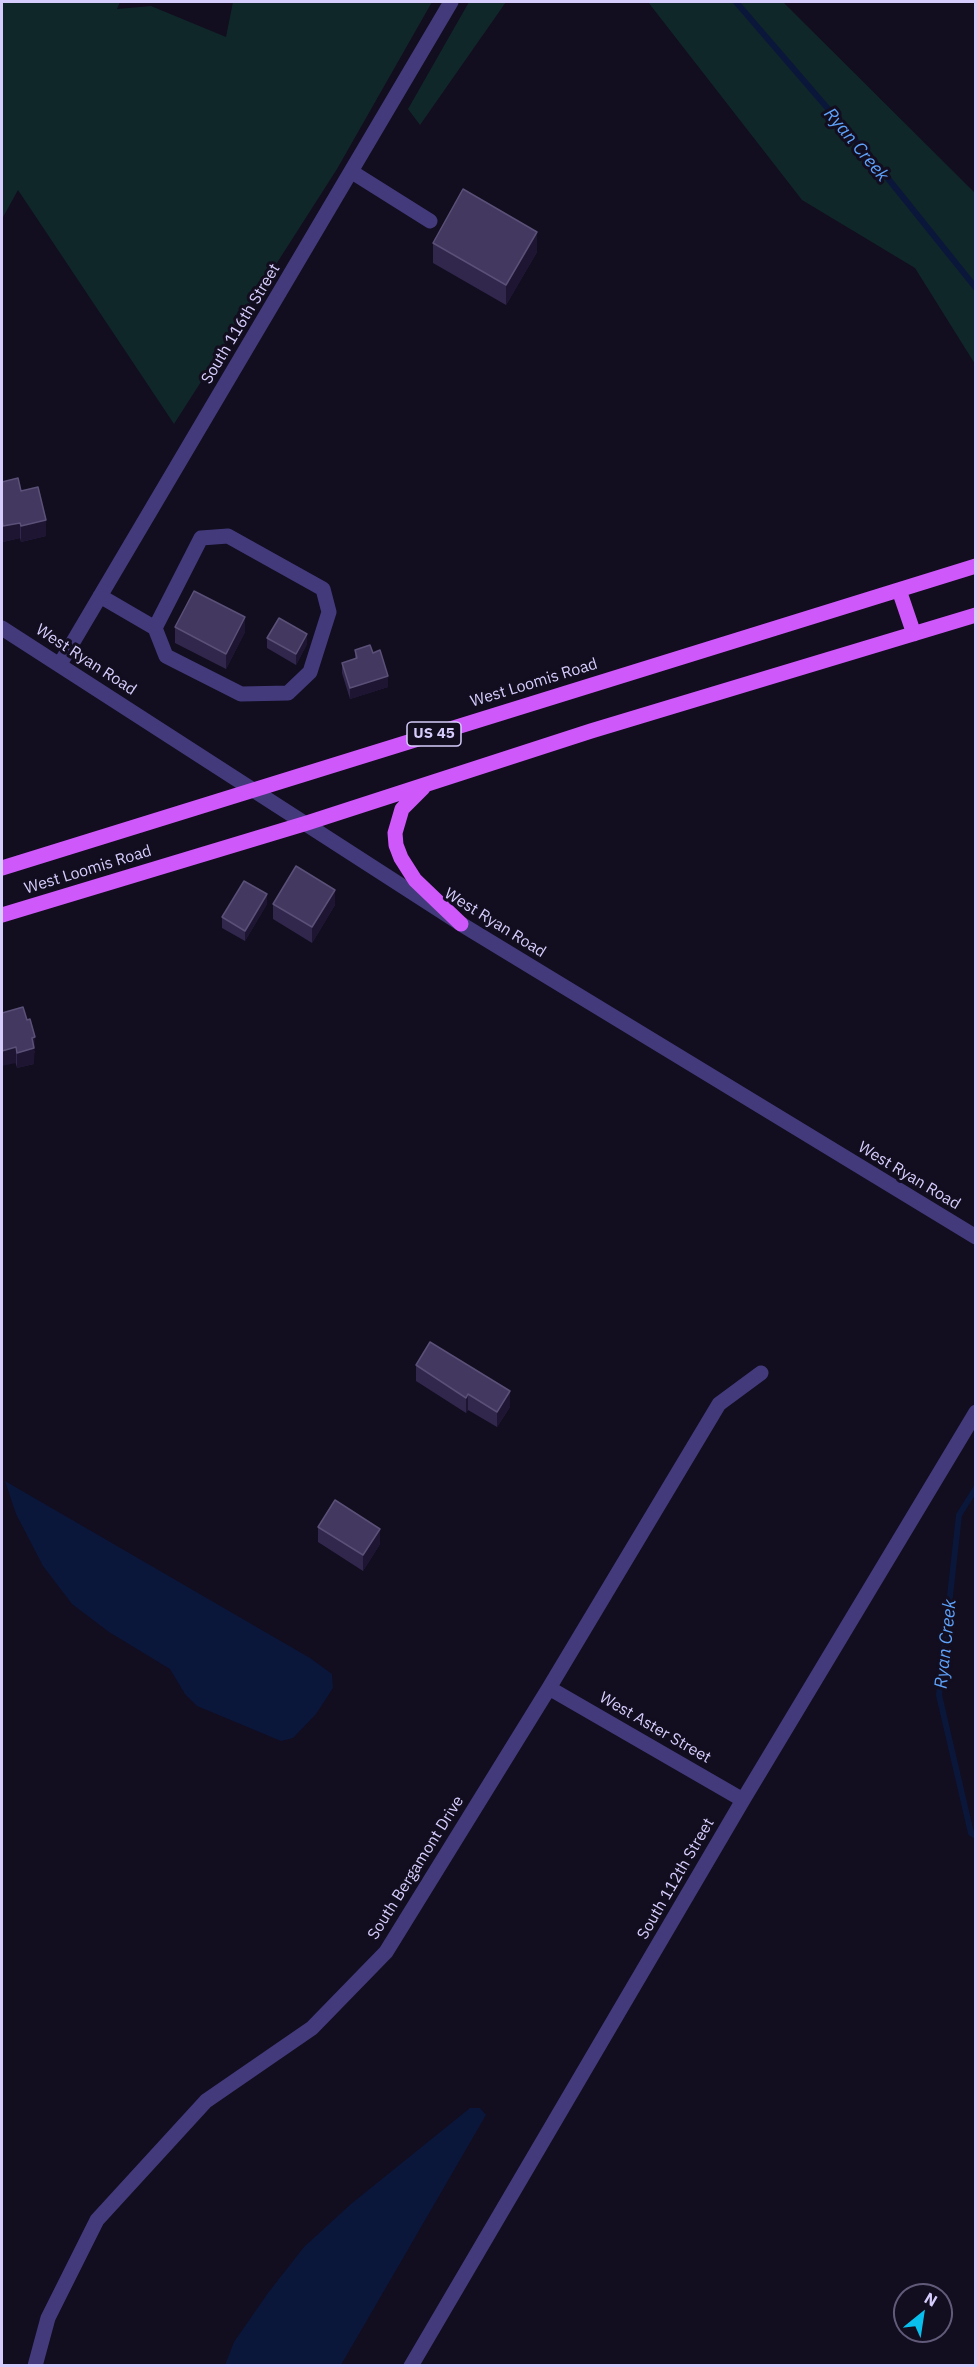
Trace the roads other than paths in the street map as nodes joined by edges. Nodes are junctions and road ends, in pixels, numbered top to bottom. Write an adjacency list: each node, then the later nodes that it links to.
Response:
1 (451, 2): 2 (street, South 116th Street)
2 (352, 172): 3 (street); 6 (street, South 116th Street)
3 (430, 220)
4 (975, 566): 5 (main road, West Loomis Road / US 45)
5 (899, 590): 10 (main road); 13 (main road, West Loomis Road / US 45)
6 (100, 596): 9 (street); 11 (street, South 116th Street)
7 (975, 615): 10 (main road, West Loomis Road)
8 (2, 628): 11 (street, West Ryan Road)
9 (155, 628): 9 (street)
10 (914, 634): 12 (main road, West Loomis Road)
11 (60, 664): 13 (street, West Ryan Road)
12 (425, 786): 14 (main road, West Loomis Road); 17 (main road)
13 (254, 790): 14 (street, West Ryan Road); 15 (main road, West Loomis Road / US 45)
14 (307, 823): 16 (main road, West Loomis Road); 17 (street, West Ryan Road)
15 (2, 868)
16 (2, 915)
17 (461, 924): 18 (street, West Ryan Road)
18 (975, 1237)
19 (761, 1373): 21 (street, South Bergamont Drive)
20 (975, 1413): 22 (street, South 112th Street)
21 (549, 1688): 22 (street, West Aster Street); 23 (street, South Bergamont Drive)
22 (743, 1800): 24 (street, South 112th Street)
23 (36, 2366)
24 (411, 2366)

